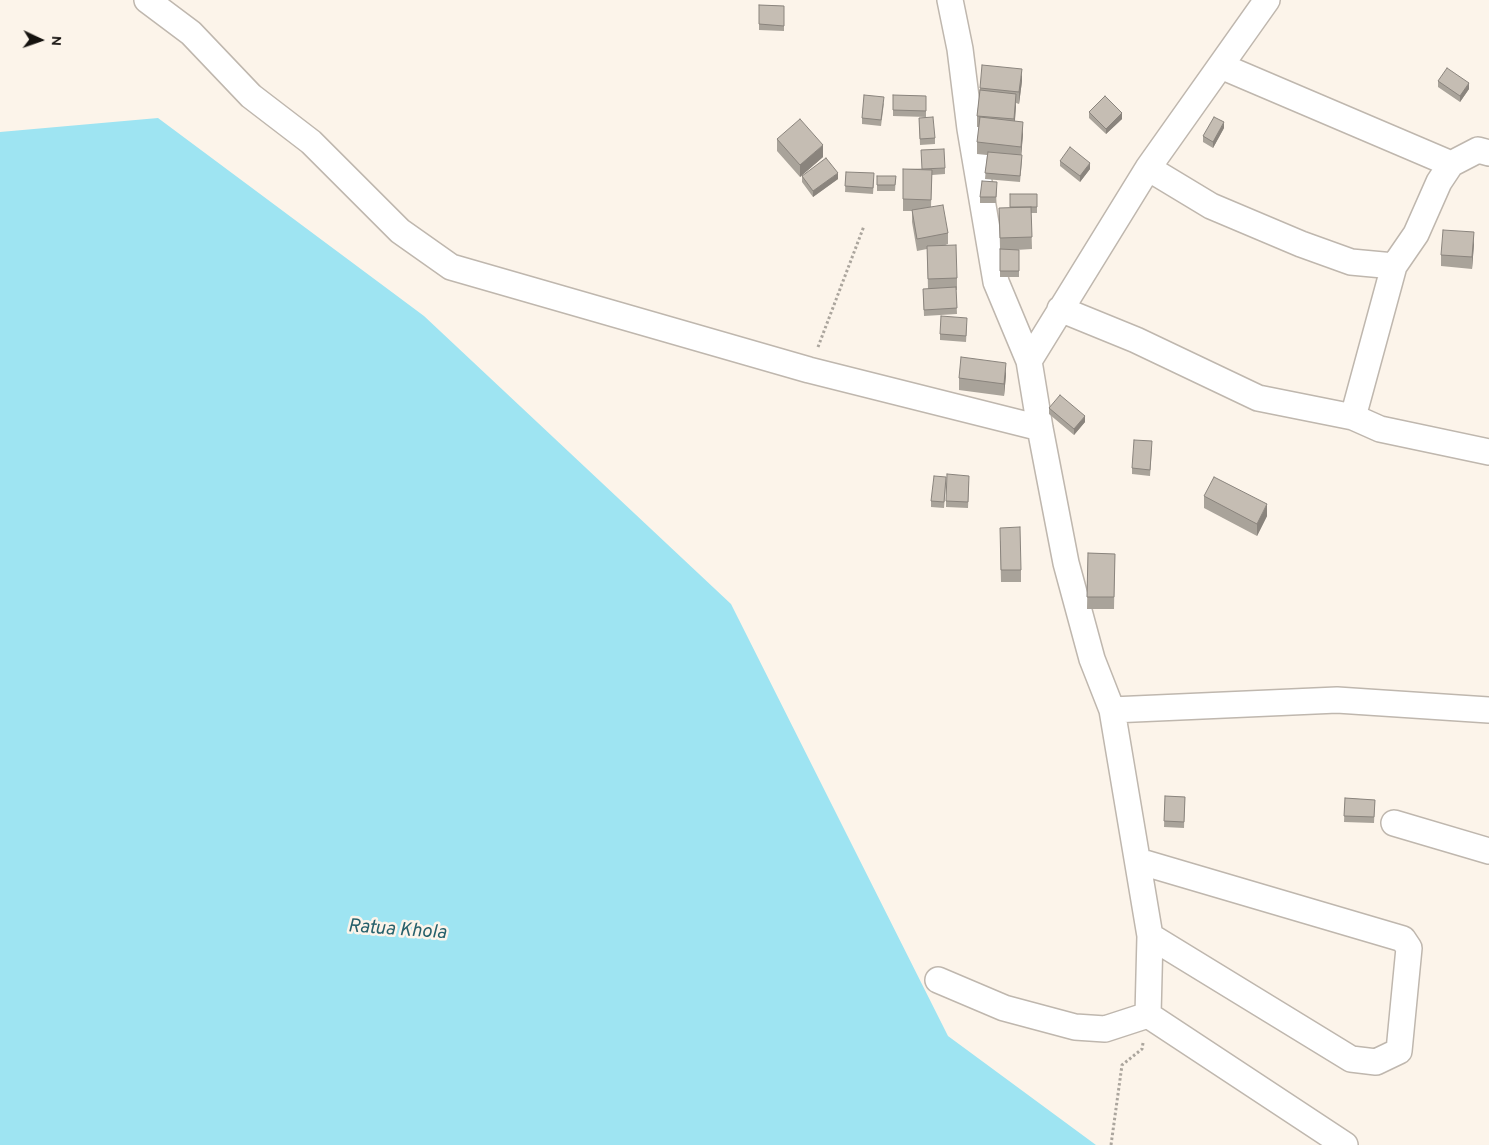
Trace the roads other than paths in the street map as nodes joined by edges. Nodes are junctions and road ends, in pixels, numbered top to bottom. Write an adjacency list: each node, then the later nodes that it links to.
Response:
1 (147, 0): 12 (street)
2 (950, 0): 10 (street)
3 (1268, 0): 4 (street)
4 (1221, 66): 6 (street); 7 (street)
5 (1489, 153): 6 (street)
6 (1451, 164): 8 (street)
7 (1148, 168): 8 (street); 9 (street)
8 (1394, 266): 11 (street)
9 (1060, 309): 10 (street); 11 (street)
10 (1029, 361): 12 (street)
11 (1353, 417): 13 (street)
12 (1040, 428): 14 (street)
13 (1489, 452)
14 (1112, 710): 15 (street); 18 (street)
15 (1489, 710)
16 (1394, 823): 17 (street)
17 (1489, 851)
18 (1138, 860): 19 (street); 19 (street)
19 (1150, 936): 21 (street)
20 (938, 980): 21 (street)
21 (1148, 1015): 22 (street)
22 (1345, 1145)

